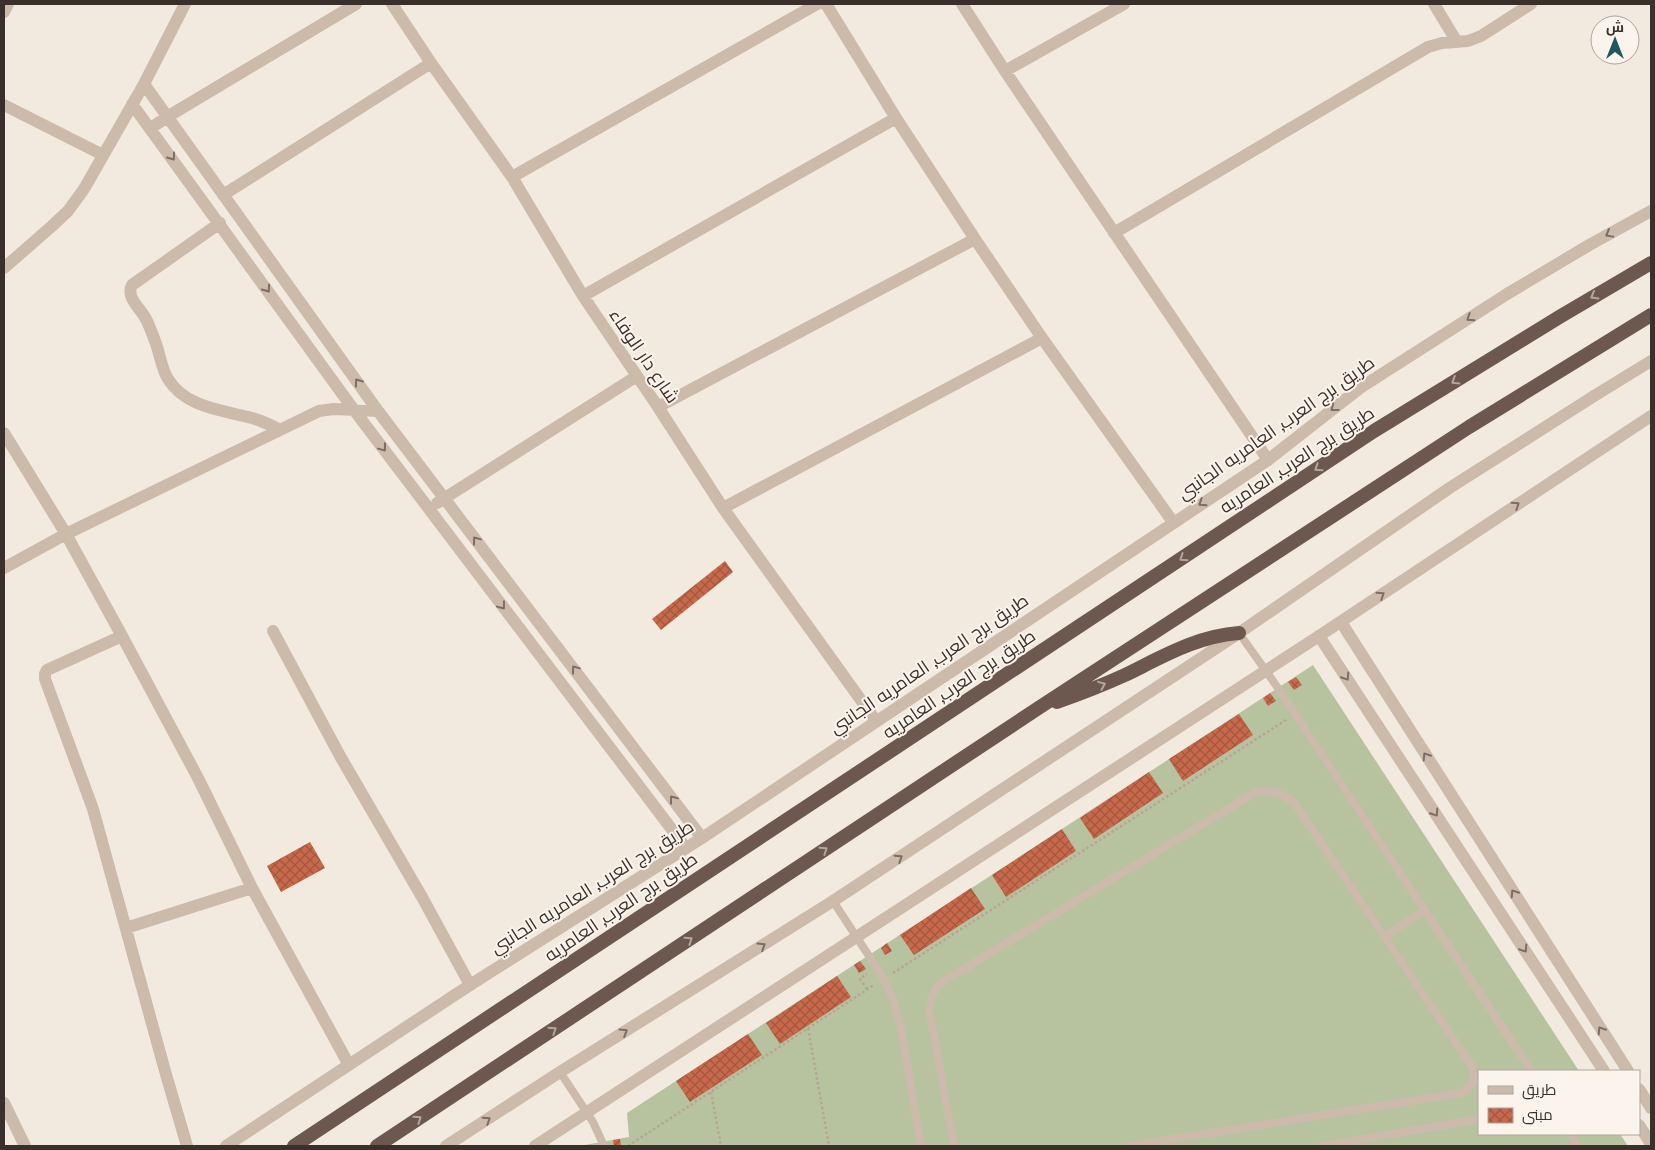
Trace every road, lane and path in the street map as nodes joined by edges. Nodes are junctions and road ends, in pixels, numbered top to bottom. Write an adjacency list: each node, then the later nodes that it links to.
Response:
1 (8, 4): 11 (street)
2 (185, 4): 15 (street)
3 (356, 4): 18 (street)
4 (392, 4): 13 (street, شارع دار الوفاء)
5 (817, 4): 22 (street)
6 (826, 4): 19 (street)
7 (962, 4): 14 (street)
8 (1124, 4): 14 (street)
9 (1434, 4): 12 (street)
10 (1531, 4): 12 (street)
11 (4, 12)
12 (1457, 42): 26 (street)
13 (431, 63): 22 (street, شارع دار الوفاء); 23 (street)
14 (1005, 70): 26 (street)
15 (144, 84): 16 (street); 18 (street)
16 (132, 104): 20 (street); 21 (street)
17 (4, 105): 21 (street)
18 (167, 117): 20 (street); 23 (street)
19 (896, 118): 27 (street); 30 (street)
20 (151, 128): 25 (street, one-way to 25)
21 (102, 155): 29 (street)
22 (512, 177): 30 (street, شارع دار الوفاء)
23 (223, 195): 37 (street, one-way to 23)
24 (1651, 211): 41 (street, طريق برج العرب, العامريه الجانبي, one-way to 41)
25 (220, 223): 36 (street, one-way to 36); 39 (street)
26 (1114, 233): 41 (street)
27 (975, 239): 32 (street); 35 (street)
28 (1651, 263): 89 (highway, طريق برج العرب, العامريه, one-way to 89)
29 (4, 268)
30 (583, 296): 34 (street, شارع دار الوفاء)
31 (1651, 315): 54 (highway)
32 (1042, 338): 43 (street); 45 (street)
33 (1651, 361): 50 (street)
34 (637, 376): 35 (street, شارع دار الوفاء); 42 (street)
35 (658, 408): 43 (street, شارع دار الوفاء)
36 (354, 410): 37 (street); 39 (street); 44 (street, one-way to 44)
37 (378, 411): 42 (street)
38 (1651, 416): 48 (street, one-way to 38)
39 (280, 430): 46 (street)
40 (4, 433): 46 (street)
41 (1268, 460): 45 (street, طريق برج العرب, العامريه الجانبي, one-way to 45)
42 (444, 498): 44 (street); 57 (street, one-way to 42)
43 (722, 508): 56 (street, شارع دار الوفاء)
44 (428, 509): 58 (street, one-way to 58)
45 (1173, 522): 56 (street, طريق برج العرب, العامريه الجانبي)
46 (66, 534): 47 (street); 51 (street)
47 (4, 568)
48 (1341, 622): 52 (street); 75 (street, one-way to 48)
49 (272, 631): 69 (street)
50 (1239, 633): 53 (lane); 54 (highway, one-way to 50); 62 (street, one-way to 50)
51 (122, 636): 61 (street); 64 (street)
52 (1319, 636): 53 (street); 74 (street, one-way to 74)
53 (1267, 671): 55 (lane); 66 (street)
54 (1040, 707): 90 (highway, one-way to 54)
55 (1296, 714): 63 (lane); 68 (path)
56 (876, 721): 59 (street, طريق برج العرب, العامريه الجانبي)
57 (615, 722): 58 (street); 59 (street, one-way to 57)
58 (600, 734): 60 (street)
59 (702, 838): 60 (street, طريق برج العرب, العامريه الجانبي)
60 (686, 848): 69 (street, طريق برج العرب, العامريه الجانبي)
61 (252, 888): 64 (street); 72 (street)
62 (833, 901): 66 (lane); 76 (street, one-way to 62)
63 (1425, 910): 65 (lane); 73 (lane)
64 (126, 928): 87 (street)
65 (1384, 936): 98 (lane); 99 (lane)
66 (857, 937): 67 (lane); 81 (street)
67 (876, 967): 68 (lane); 70 (path)
68 (884, 979): 70 (path); 97 (lane)
69 (470, 985): 72 (street, طريق برج العرب, العامريه الجانبي)
70 (867, 990): 71 (path)
71 (808, 1028): 78 (path); 96 (path)
72 (349, 1065): 88 (street, طريق برج العرب, العامريه الجانبي)
73 (1529, 1070)
74 (1603, 1070)
75 (1627, 1070)
76 (560, 1072): 81 (lane); 91 (street, one-way to 76)
77 (1640, 1091): 80 (street)
78 (710, 1092): 94 (path); 95 (path)
79 (4, 1103): 86 (street)
80 (1651, 1108)
81 (586, 1113): 92 (street); 93 (lane)
82 (1478, 1119): 100 (lane)
83 (1640, 1127): 85 (street)
84 (1571, 1135): 101 (lane)
85 (1651, 1144)
86 (25, 1146)
87 (186, 1146)
88 (226, 1146)
89 (294, 1146)
90 (377, 1146)
91 (446, 1146)
92 (536, 1146)
93 (604, 1146)
94 (628, 1146)
95 (721, 1146)
96 (829, 1146)
97 (921, 1146)
98 (954, 1146)
99 (1129, 1146)
100 (1322, 1146)
101 (1577, 1146)

